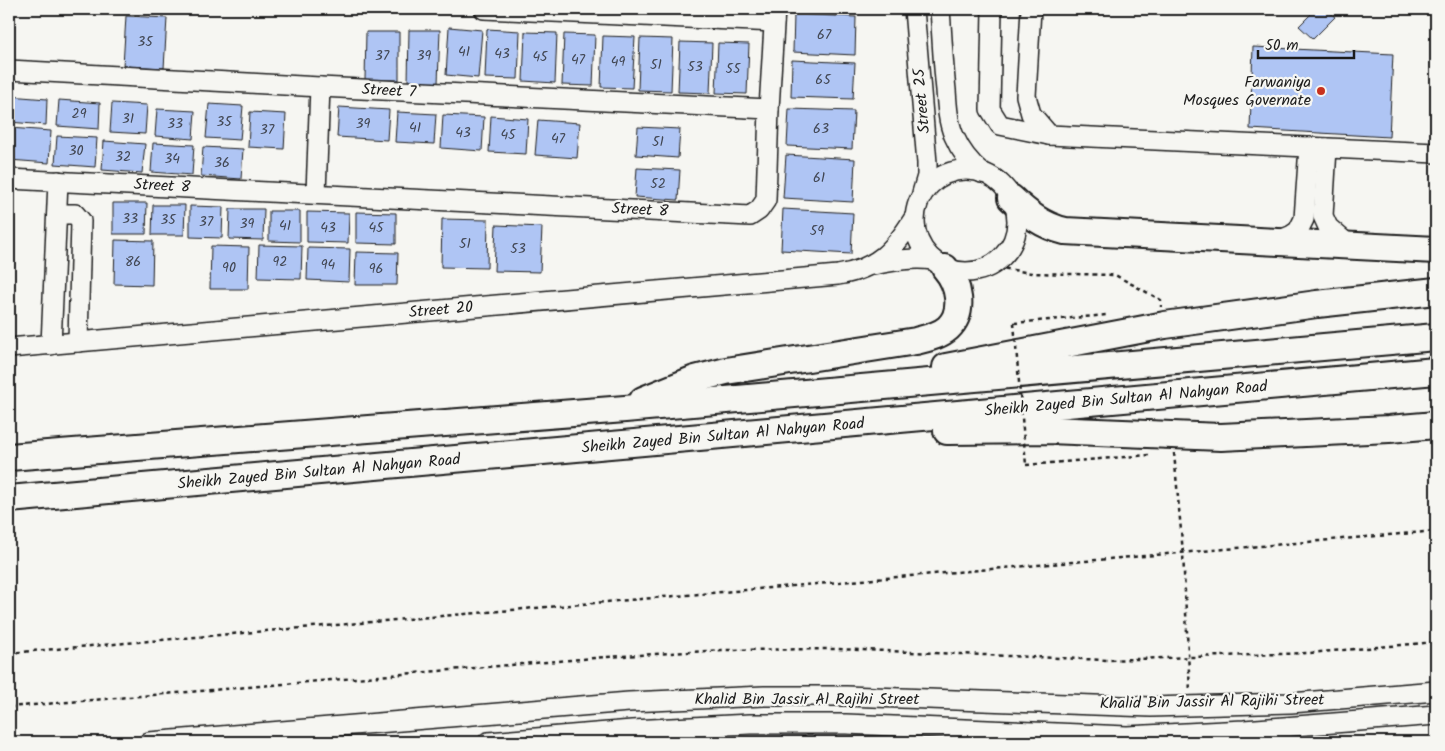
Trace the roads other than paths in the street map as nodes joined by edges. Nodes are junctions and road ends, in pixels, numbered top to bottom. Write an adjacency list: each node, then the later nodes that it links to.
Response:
1 (484, 9): 6 (street)
2 (914, 9): 18 (street, Street 25)
3 (940, 9): 14 (street, Street 25)
4 (992, 9): 11 (street)
5 (1031, 9): 11 (street)
6 (518, 10): 7 (street)
7 (774, 15): 10 (street, Street 8)
8 (9, 70): 9 (street, Street 7)
9 (320, 87): 10 (street, Street 7); 17 (street)
10 (769, 109): 17 (street, Street 8)
11 (1049, 135): 12 (street)
12 (1318, 147): 13 (street); 22 (street); 23 (street)
13 (1436, 153)
14 (982, 173): 18 (street); 19 (street)
15 (9, 179): 16 (street, Street 8)
16 (58, 181): 17 (street, Street 8); 20 (street)
17 (316, 193)
18 (922, 193): 21 (street)
19 (1011, 198): 22 (highway); 25 (street)
20 (57, 214): 29 (street); 30 (street)
21 (914, 218): 25 (street); 26 (street, Street 20)
22 (1273, 242): 23 (highway)
23 (1350, 246): 24 (highway)
24 (1436, 250)
25 (939, 264): 26 (street, Street 20); 34 (highway)
26 (872, 265): 29 (street, Street 20)
27 (1436, 291): 33 (highway)
28 (1436, 337): 33 (highway, Sheikh Zayed Bin Sultan Al Nahyan Road)
29 (78, 342): 30 (street, Street 20)
30 (51, 344): 31 (street, Street 20)
31 (9, 348)
32 (1436, 371): 36 (highway, Sheikh Zayed Bin Sultan Al Nahyan Road)
33 (825, 392): 34 (highway, Sheikh Zayed Bin Sultan Al Nahyan Road)
34 (625, 409): 37 (highway, Sheikh Zayed Bin Sultan Al Nahyan Road)
35 (1436, 426): 36 (highway)
36 (828, 427): 38 (highway, Sheikh Zayed Bin Sultan Al Nahyan Road)
37 (9, 457)
38 (50, 496): 39 (highway, Sheikh Zayed Bin Sultan Al Nahyan Road); 40 (highway)
39 (9, 499)
40 (9, 504)
41 (1436, 691): 44 (street, Khalid Bin Jassir Al Rajihi Street)
42 (764, 696): 43 (street, Khalid Bin Jassir Al Rajihi Street); 46 (street); 50 (street, Khalid Bin Jassir Al Rajihi Street)
43 (846, 696): 44 (street, Khalid Bin Jassir Al Rajihi Street); 47 (street)
44 (1152, 707): 49 (street)
45 (1436, 715): 49 (street, Khalid Bin Jassir Al Rajihi Street)
46 (750, 724): 47 (street, Khalid Bin Jassir Al Rajihi Street); 51 (street, Khalid Bin Jassir Al Rajihi Street)
47 (846, 724): 48 (street, Khalid Bin Jassir Al Rajihi Street)
48 (966, 735): 49 (street, Khalid Bin Jassir Al Rajihi Street)
49 (1156, 735)
50 (149, 742)
51 (488, 742)

